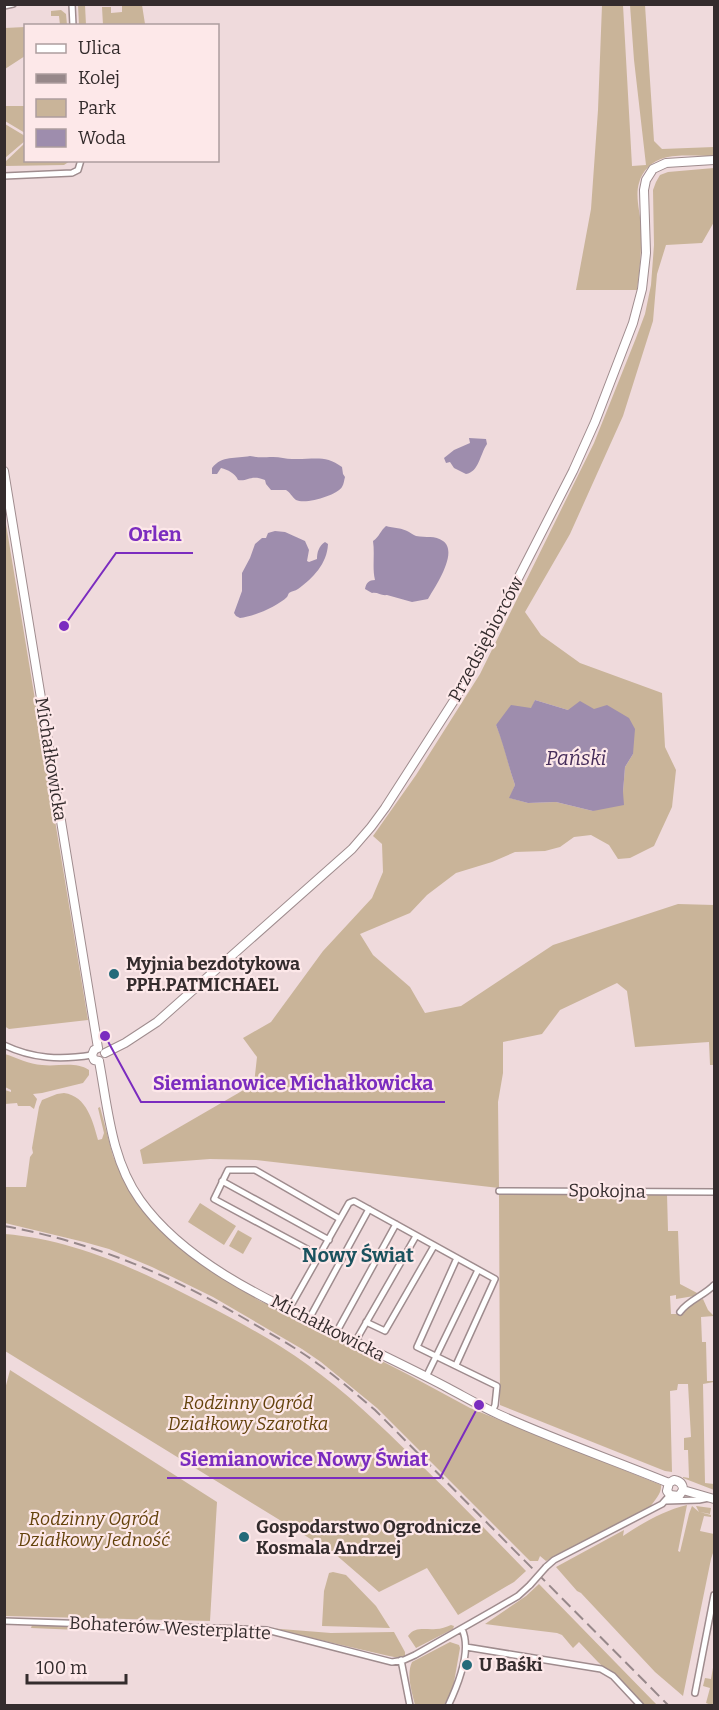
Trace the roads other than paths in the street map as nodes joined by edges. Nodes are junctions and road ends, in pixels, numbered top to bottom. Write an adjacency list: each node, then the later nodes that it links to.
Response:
1 (13, 4): 3 (street)
2 (72, 4): 4 (street)
3 (4, 6)
4 (73, 24)
5 (714, 160): 11 (street, Przedsiębiorców)
6 (80, 162): 7 (street)
7 (4, 176)
8 (4, 471): 10 (street, Michałkowicka)
9 (4, 1045): 12 (street)
10 (98, 1048): 11 (street); 12 (street)
11 (105, 1053): 13 (street)
12 (92, 1055): 13 (street)
13 (99, 1061): 27 (street, Michałkowicka)
14 (222, 1181): 18 (street); 21 (street); 23 (street)
15 (499, 1191): 16 (street, Spokojna)
16 (714, 1192)
17 (369, 1209): 18 (street); 19 (street); 29 (street)
18 (340, 1219): 21 (street)
19 (396, 1224): 20 (street); 31 (street)
20 (416, 1236): 22 (street); 30 (street)
21 (329, 1240): 23 (street)
22 (434, 1246): 24 (street); 30 (street)
23 (320, 1256): 27 (street)
24 (457, 1258): 25 (street); 33 (street)
25 (478, 1270): 33 (street); 34 (street)
26 (714, 1285): 28 (street)
27 (289, 1309): 29 (street, Michałkowicka)
28 (680, 1312)
29 (309, 1319): 31 (street, Michałkowicka)
30 (366, 1323): 32 (street)
31 (336, 1333): 32 (street, Michałkowicka)
32 (355, 1342): 35 (street, Michałkowicka)
33 (436, 1356): 34 (street); 35 (street)
34 (456, 1365): 36 (street)
35 (426, 1377): 36 (street, Michałkowicka)
36 (492, 1412): 37 (street, Michałkowicka)
37 (669, 1483): 38 (street); 39 (street)
38 (683, 1490): 39 (street); 40 (street)
39 (668, 1498): 40 (street); 43 (street, bridge)
40 (713, 1498)
41 (714, 1595): 46 (street)
42 (4, 1621): 45 (street, Bohaterów Westerplatte)
43 (462, 1629): 44 (street); 45 (street)
44 (466, 1647): 48 (street); 49 (street)
45 (402, 1660): 47 (street)
46 (695, 1693)
47 (410, 1706)
48 (448, 1706)
49 (641, 1706)

